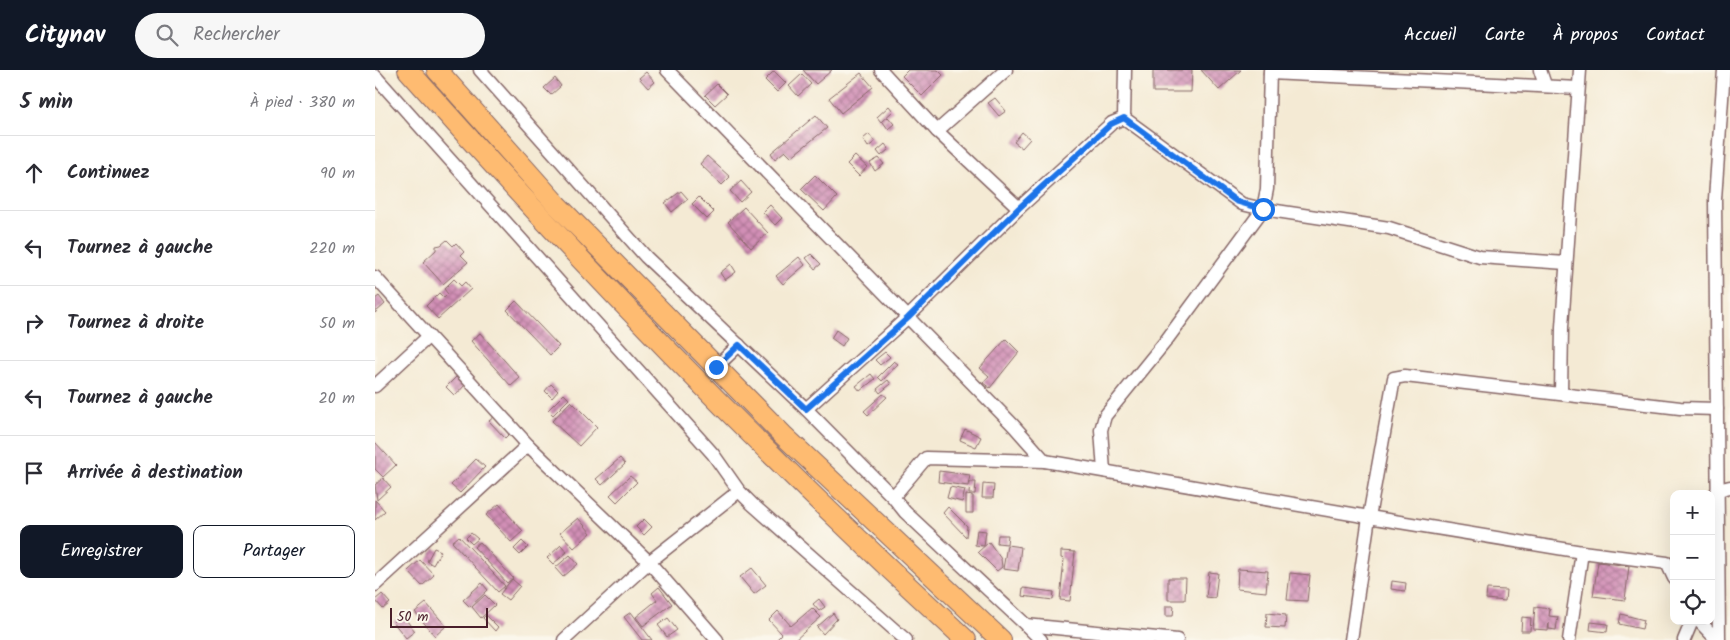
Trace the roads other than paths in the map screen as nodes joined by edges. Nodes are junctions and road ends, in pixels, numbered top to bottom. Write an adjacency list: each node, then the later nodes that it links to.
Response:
1 (408, 70): 46 (main road)
2 (437, 70): 24 (main road)
3 (480, 70): 23 (street)
4 (667, 70): 21 (street)
5 (881, 70): 16 (street)
6 (1006, 70): 16 (street)
7 (1125, 70): 15 (street)
8 (1541, 70): 13 (street)
9 (1580, 70): 14 (street)
10 (1724, 70): 28 (street)
11 (1270, 72): 13 (street); 18 (street)
12 (375, 76): 32 (street)
13 (1545, 85): 14 (street)
14 (1578, 88): 19 (street)
15 (1124, 118): 17 (street); 18 (street)
16 (937, 131): 17 (street)
17 (1019, 208): 21 (street)
18 (1263, 209): 19 (street); 31 (street)
19 (1566, 263): 26 (street)
20 (375, 277): 22 (street)
21 (908, 318): 27 (street); 30 (street)
22 (428, 337): 25 (street); 29 (street)
23 (739, 345): 24 (street); 27 (street)
24 (716, 367): 47 (main road)
25 (375, 386)
26 (1561, 393): 28 (street); 35 (street)
27 (806, 409): 34 (street)
28 (1717, 409): 33 (street)
29 (528, 445): 38 (street); 39 (street)
30 (1045, 461): 31 (street); 34 (street)
31 (1103, 471): 35 (street)
32 (739, 491): 38 (street); 45 (street)
33 (1720, 492): 53 (street)
34 (893, 497): 40 (street)
35 (1369, 517): 36 (street); 50 (street)
36 (1581, 552): 37 (street); 51 (street)
37 (1670, 561)
38 (649, 562): 43 (street); 44 (street)
39 (375, 584)
40 (1026, 625): 48 (street); 49 (street)
41 (1690, 625): 52 (street)
42 (1703, 625): 53 (street)
43 (564, 640)
44 (717, 640)
45 (906, 640)
46 (966, 640)
47 (1001, 640)
48 (1041, 640)
49 (1177, 640)
50 (1351, 640)
51 (1569, 640)
52 (1684, 640)
53 (1718, 640)

